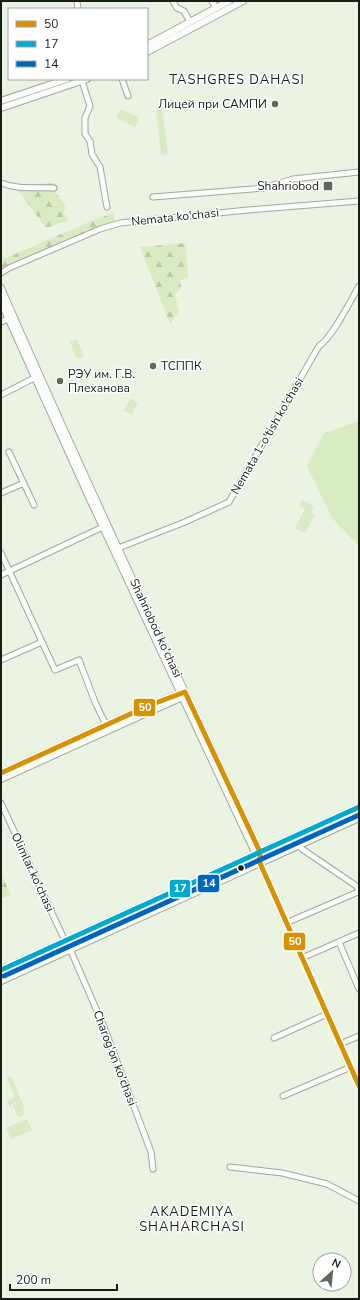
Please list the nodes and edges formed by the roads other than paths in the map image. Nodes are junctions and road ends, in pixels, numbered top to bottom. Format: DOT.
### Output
graph roads {
  1 [pos="173,1"];
  2 [pos="212,1"];
  3 [pos="229,1"];
  4 [pos="242,1"];
  5 [pos="219,9"];
  6 [pos="190,22"];
  7 [pos="148,44"];
  8 [pos="148,51"];
  9 [pos="65,80"];
  10 [pos="84,80"];
  11 [pos="122,80"];
  12 [pos="128,96"];
  13 [pos="18,99"];
  14 [pos="1,102"];
  15 [pos="1,108"];
  16 [pos="359,172"];
  17 [pos="1,183"];
  18 [pos="54,188"];
  19 [pos="153,197"];
  20 [pos="359,201"];
  21 [pos="107,207"];
  22 [pos="1,273"];
  23 [pos="359,286"];
  24 [pos="1,288"];
  25 [pos="1,302"];
  26 [pos="11,318"];
  27 [pos="1,322"];
  28 [pos="37,377"];
  29 [pos="1,395"];
  30 [pos="9,452"];
  31 [pos="24,483"];
  32 [pos="1,493"];
  33 [pos="34,505"];
  34 [pos="106,526"];
  35 [pos="116,549"];
  36 [pos="1,553"];
  37 [pos="9,571"];
  38 [pos="1,575"];
  39 [pos="42,642"];
  40 [pos="1,660"];
  41 [pos="182,694"];
  42 [pos="106,725"];
  43 [pos="1,773"];
  44 [pos="1,779"];
  45 [pos="1,803"];
  46 [pos="359,807"];
  47 [pos="359,818"];
  48 [pos="299,845"];
  49 [pos="258,853"];
  50 [pos="260,863"];
  51 [pos="114,918"];
  52 [pos="286,923"];
  53 [pos="118,927"];
  54 [pos="359,933"];
  55 [pos="65,941"];
  56 [pos="339,942"];
  57 [pos="70,949"];
  58 [pos="302,958"];
  59 [pos="16,963"];
  60 [pos="1,970"];
  61 [pos="20,972"];
  62 [pos="1,981"];
  63 [pos="359,989"];
  64 [pos="327,1014"];
  65 [pos="359,1036"];
  66 [pos="274,1038"];
  67 [pos="340,1044"];
  68 [pos="351,1067"];
  69 [pos="359,1086"];
  70 [pos="283,1096"];
  71 [pos="230,1167"];
  72 [pos="153,1169"];
  73 [pos="359,1201"];
  1 -- 6 [label="street"];
  2 -- 5 [label="street"];
  3 -- 5 [label="main road"];
  4 -- 5 [label="main road"];
  5 -- 6 [label="main road"];
  5 -- 8 [label="main road"];
  6 -- 7 [label="main road"];
  9 -- 13 [label="main road"];
  10 -- 13 [label="main road"];
  10 -- 21 [label="street"];
  11 -- 12 [label="street"];
  13 -- 14 [label="main road"];
  13 -- 15 [label="main road"];
  16 -- 19 [label="street"];
  17 -- 18 [label="street"];
  20 -- 22 [label="street, Nemata ko'chasi"];
  23 -- 35 [label="street, Nemata 1-o'tish ko'chasi"];
  24 -- 26 [label="main road, Shahriobod ko'chasi"];
  25 -- 26 [label="main road, Shahriobod ko'chasi"];
  26 -- 27 [label="street"];
  26 -- 28 [label="main road, Shahriobod ko'chasi"];
  28 -- 29 [label="street"];
  28 -- 34 [label="main road, Shahriobod ko'chasi"];
  30 -- 31 [label="street"];
  31 -- 32 [label="street"];
  31 -- 33 [label="street"];
  34 -- 35 [label="main road, Shahriobod ko'chasi"];
  34 -- 37 [label="street"];
  35 -- 41 [label="main road, Shahriobod ko'chasi"];
  36 -- 37 [label="street"];
  37 -- 38 [label="street"];
  37 -- 39 [label="street"];
  39 -- 40 [label="street"];
  39 -- 42 [label="street"];
  41 -- 42 [label="main road"];
  41 -- 44 [label="main road"];
  41 -- 49 [label="main road, Shahriobod ko'chasi"];
  42 -- 43 [label="main road"];
  45 -- 55 [label="street, Olimlar ko'chasi"];
  46 -- 49 [label="main road"];
  47 -- 48 [label="main road"];
  48 -- 50 [label="main road"];
  48 -- 52 [label="street"];
  49 -- 50 [label="main road, Shahriobod ko'chasi"];
  49 -- 51 [label="main road"];
  50 -- 52 [label="street"];
  50 -- 53 [label="main road"];
  51 -- 53 [label="main road"];
  51 -- 55 [label="main road"];
  52 -- 58 [label="street"];
  53 -- 57 [label="main road"];
  54 -- 56 [label="street"];
  55 -- 59 [label="main road"];
  56 -- 58 [label="street"];
  56 -- 63 [label="street"];
  57 -- 61 [label="main road"];
  57 -- 72 [label="street, Charog'on ko'chasi"];
  58 -- 64 [label="street"];
  59 -- 60 [label="main road"];
  59 -- 61 [label="main road"];
  61 -- 62 [label="main road"];
  64 -- 66 [label="street"];
  64 -- 67 [label="street"];
  65 -- 67 [label="street"];
  67 -- 68 [label="street"];
  68 -- 69 [label="street"];
  68 -- 70 [label="street"];
  71 -- 73 [label="street"];
}
